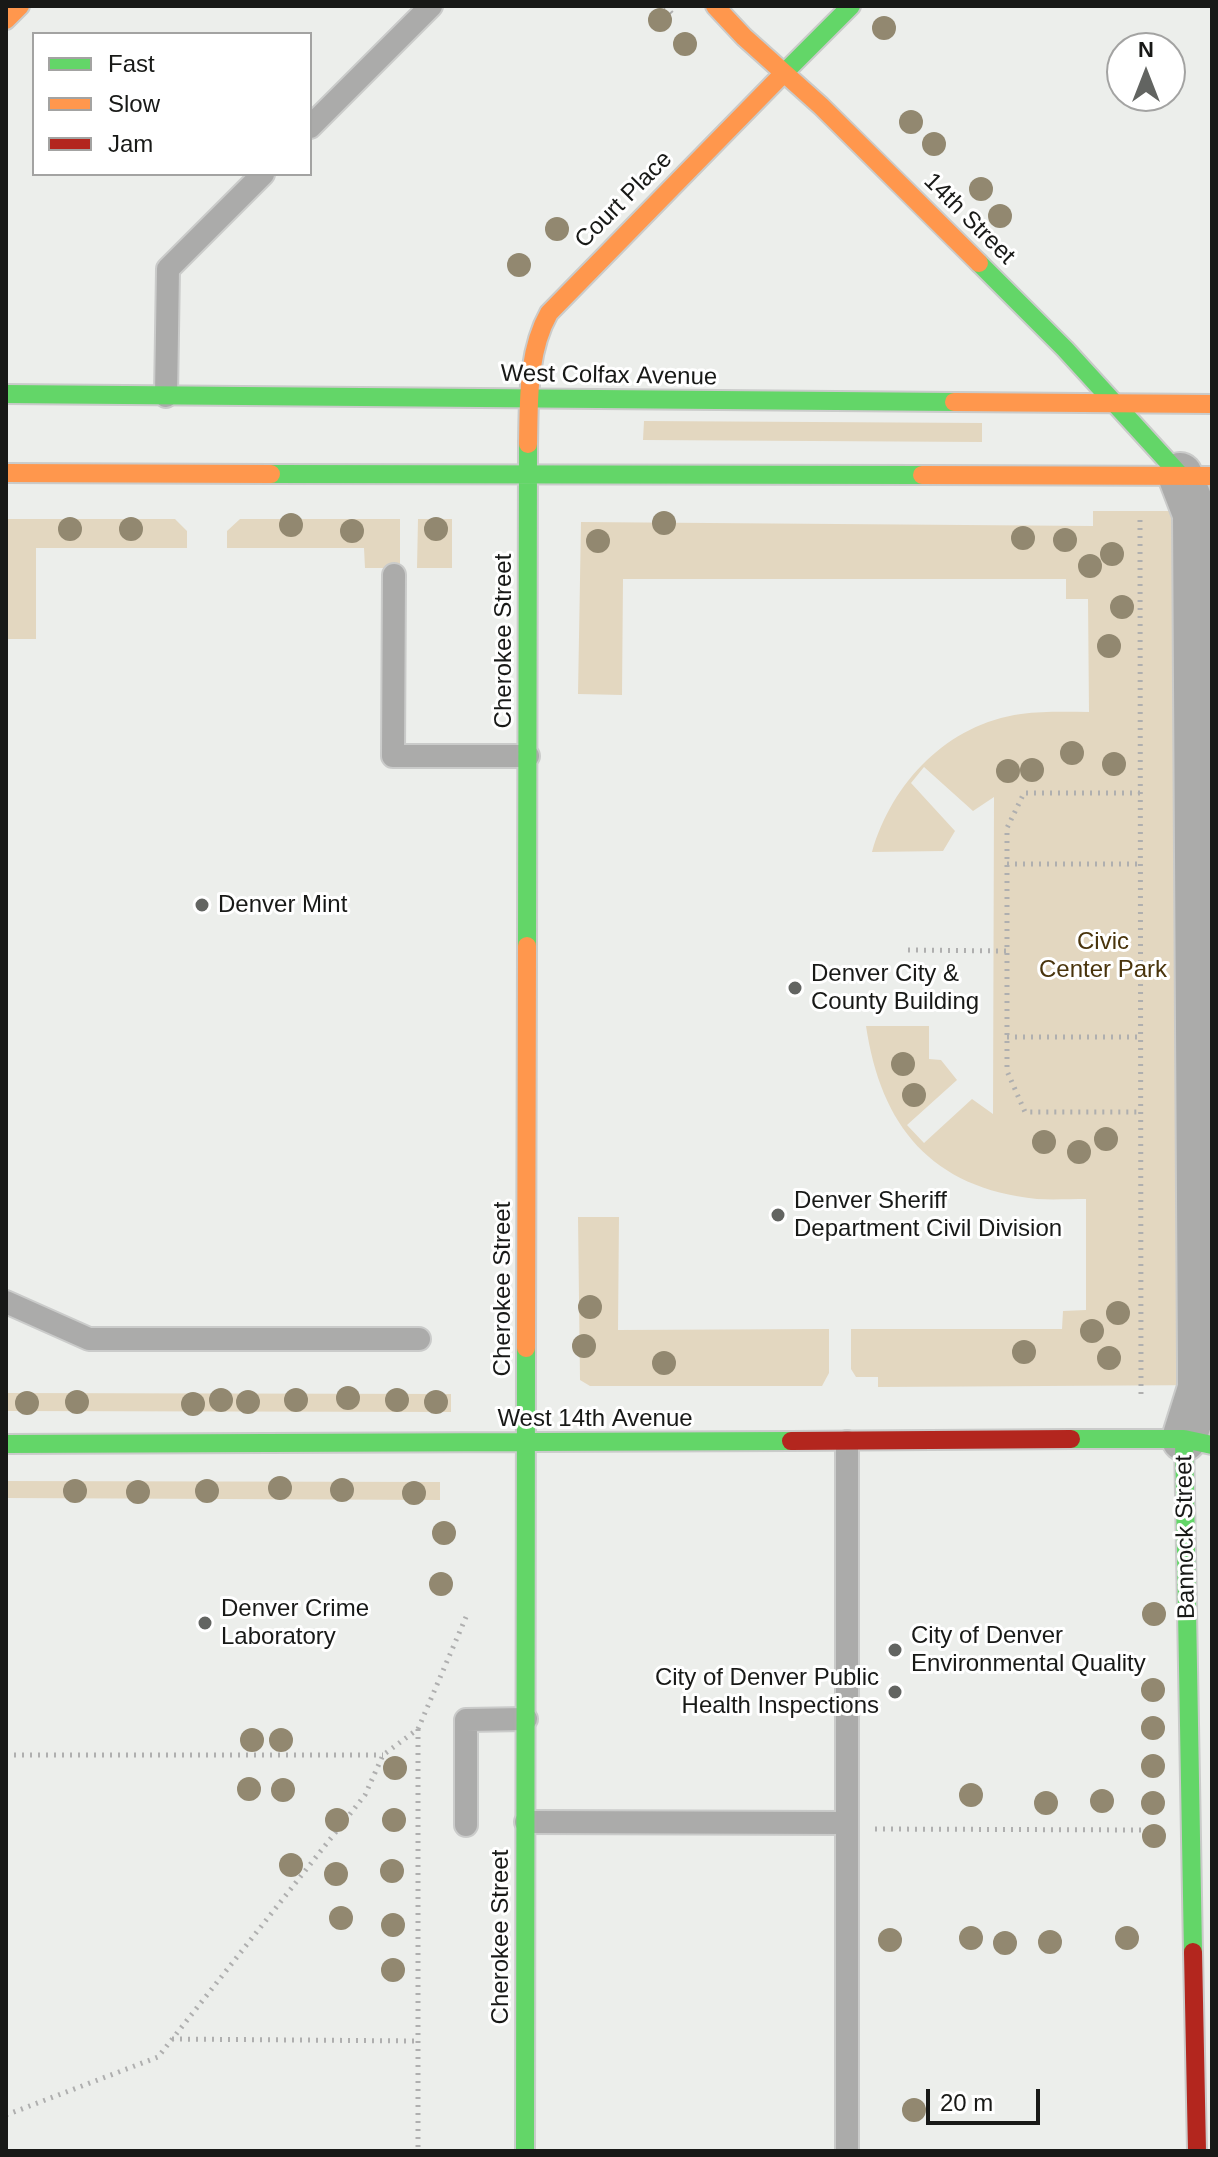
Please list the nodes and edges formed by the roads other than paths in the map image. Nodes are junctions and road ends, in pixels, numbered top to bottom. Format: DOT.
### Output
graph roads {
  1 [pos="20,6"];
  2 [pos="431,6"];
  3 [pos="715,6"];
  4 [pos="851,6"];
  5 [pos="6,20"];
  6 [pos="784,72"];
  7 [pos="312,125"];
  8 [pos="261,176"];
  9 [pos="6,394"];
  10 [pos="166,396"];
  11 [pos="529,399"];
  12 [pos="1114,403"];
  13 [pos="1212,404"];
  14 [pos="6,473"];
  15 [pos="528,475"];
  16 [pos="1196,475"];
  17 [pos="394,575"];
  18 [pos="528,756"];
  19 [pos="6,1302"];
  20 [pos="419,1339"];
  21 [pos="847,1442"];
  22 [pos="1198,1442"];
  23 [pos="6,1444"];
  24 [pos="527,1444"];
  25 [pos="1206,1612"];
  26 [pos="1188,1645"];
  27 [pos="526,1719"];
  28 [pos="526,1822"];
  29 [pos="466,1825"];
  30 [pos="847,1826"];
  31 [pos="525,2151"];
  32 [pos="847,2151"];
  33 [pos="1197,2151"];
  1 -- 5 [label="main road"];
  2 -- 7 [label="lane"];
  3 -- 6 [label="main road, 14th Street"];
  4 -- 6 [label="main road, Court Place"];
  6 -- 11 [label="main road, Court Place"];
  6 -- 12 [label="main road, 14th Street"];
  8 -- 10 [label="lane"];
  9 -- 10 [label="main road, West Colfax Avenue"];
  10 -- 11 [label="main road, West Colfax Avenue"];
  11 -- 12 [label="main road, West Colfax Avenue"];
  11 -- 15 [label="main road, Court Place"];
  12 -- 13 [label="main road, West Colfax Avenue"];
  12 -- 16 [label="main road, 14th Street"];
  14 -- 15 [label="main road"];
  15 -- 16 [label="main road"];
  15 -- 18 [label="main road, Cherokee Street"];
  16 -- 22 [label="street, Bannock Street"];
  17 -- 18 [label="lane"];
  18 -- 24 [label="main road, Cherokee Street"];
  19 -- 20 [label="lane"];
  21 -- 22 [label="main road, West 14th Avenue"];
  21 -- 24 [label="main road, West 14th Avenue"];
  21 -- 30 [label="lane"];
  22 -- 26 [label="main road, Bannock Street"];
  23 -- 24 [label="main road, West 14th Avenue"];
  24 -- 27 [label="main road, Cherokee Street"];
  25 -- 26 [label="main road, Bannock Street"];
  26 -- 33 [label="main road, Bannock Street"];
  27 -- 28 [label="main road, Cherokee Street"];
  27 -- 29 [label="lane"];
  28 -- 30 [label="lane"];
  28 -- 31 [label="main road, Cherokee Street"];
  30 -- 32 [label="lane"];
}
